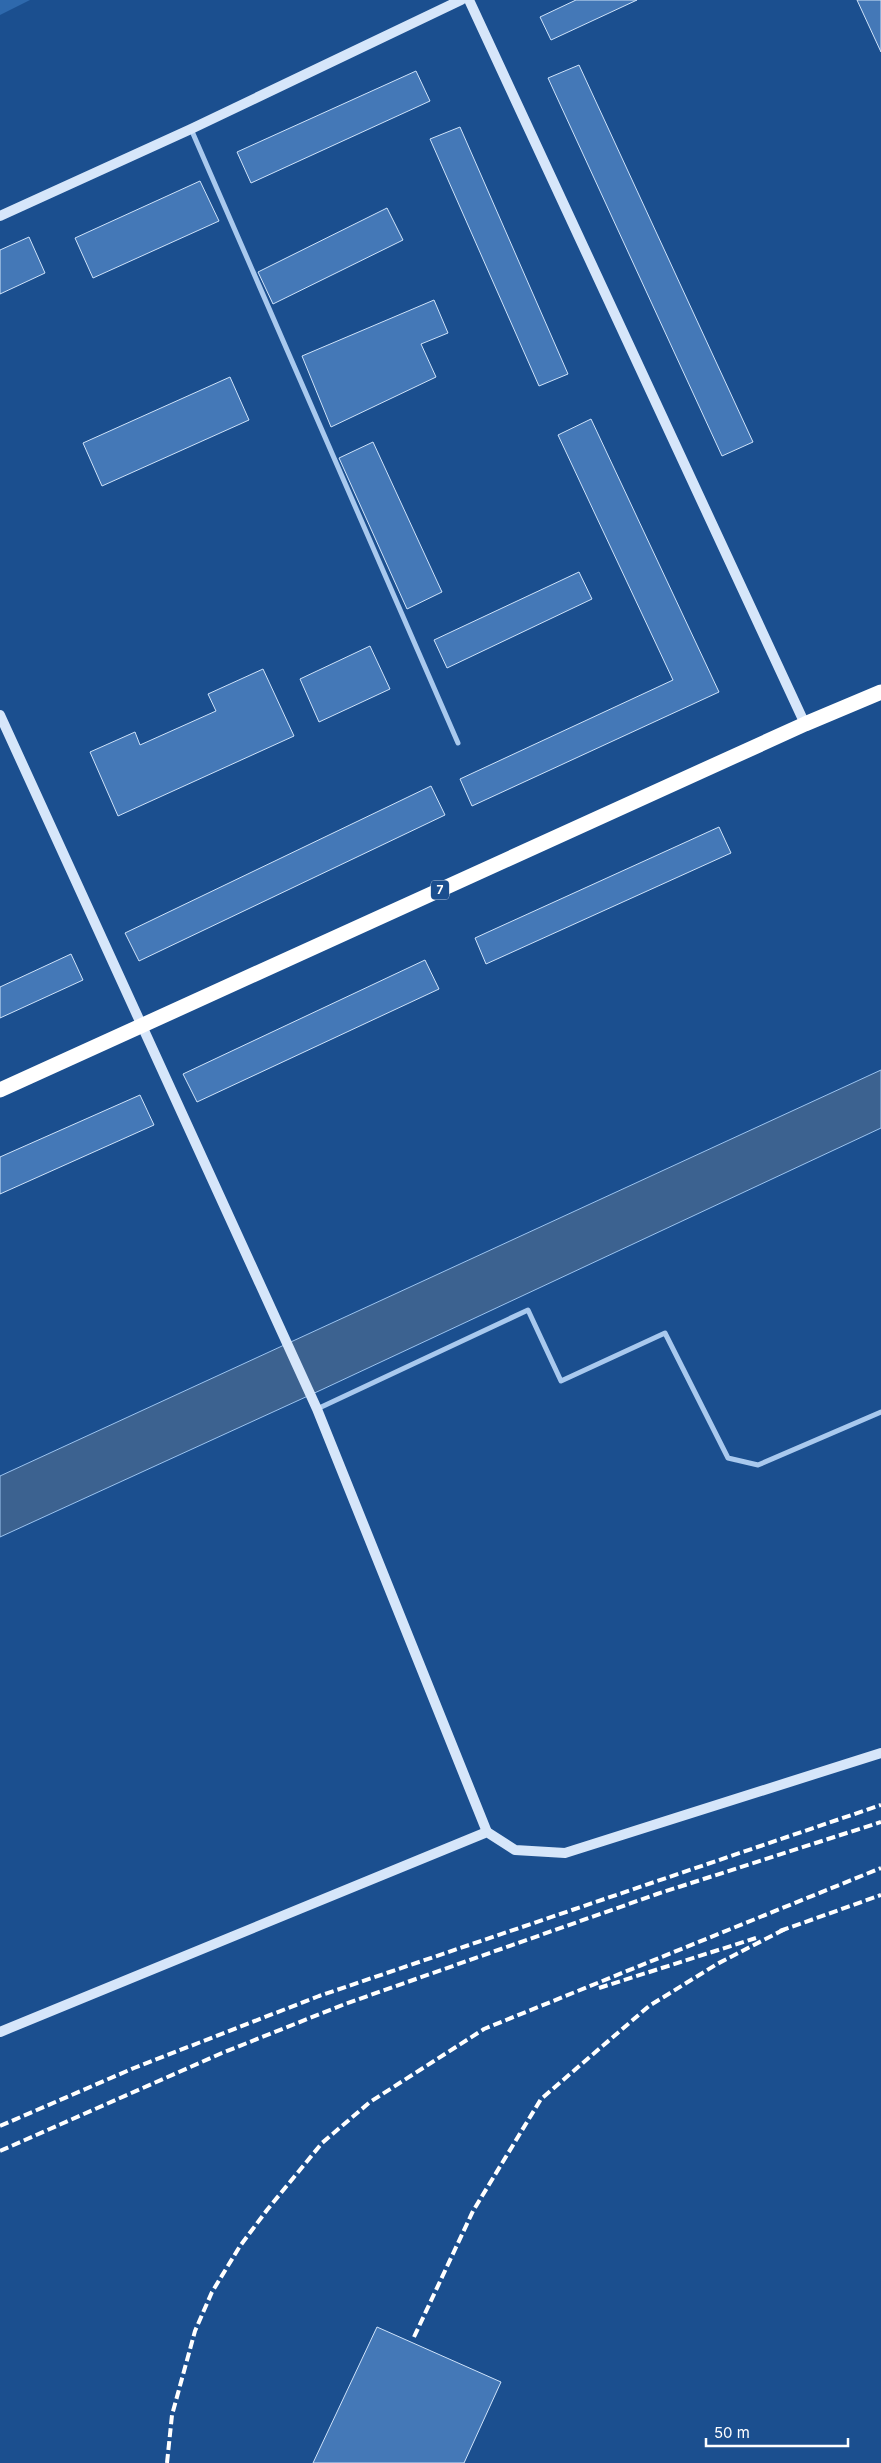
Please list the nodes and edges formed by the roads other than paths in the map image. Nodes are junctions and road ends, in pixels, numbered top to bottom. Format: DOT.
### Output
graph roads {
  1 [pos="462,0"];
  2 [pos="469,0"];
  3 [pos="191,129"];
  4 [pos="0,216"];
  5 [pos="881,692"];
  6 [pos="0,715"];
  7 [pos="805,724"];
  8 [pos="458,743"];
  9 [pos="142,1024"];
  10 [pos="0,1090"];
  11 [pos="317,1409"];
  12 [pos="881,1412"];
  13 [pos="881,1753"];
  14 [pos="487,1832"];
  15 [pos="0,2032"];
  1 -- 3 [label="street"];
  2 -- 7 [label="street"];
  3 -- 4 [label="street"];
  3 -- 8 [label="street"];
  5 -- 7 [label="highway, 7"];
  6 -- 9 [label="street"];
  7 -- 9 [label="highway, 7"];
  9 -- 10 [label="highway, 7"];
  9 -- 11 [label="street"];
  11 -- 12 [label="street"];
  11 -- 14 [label="street"];
  13 -- 14 [label="street"];
  14 -- 15 [label="street"];
}
